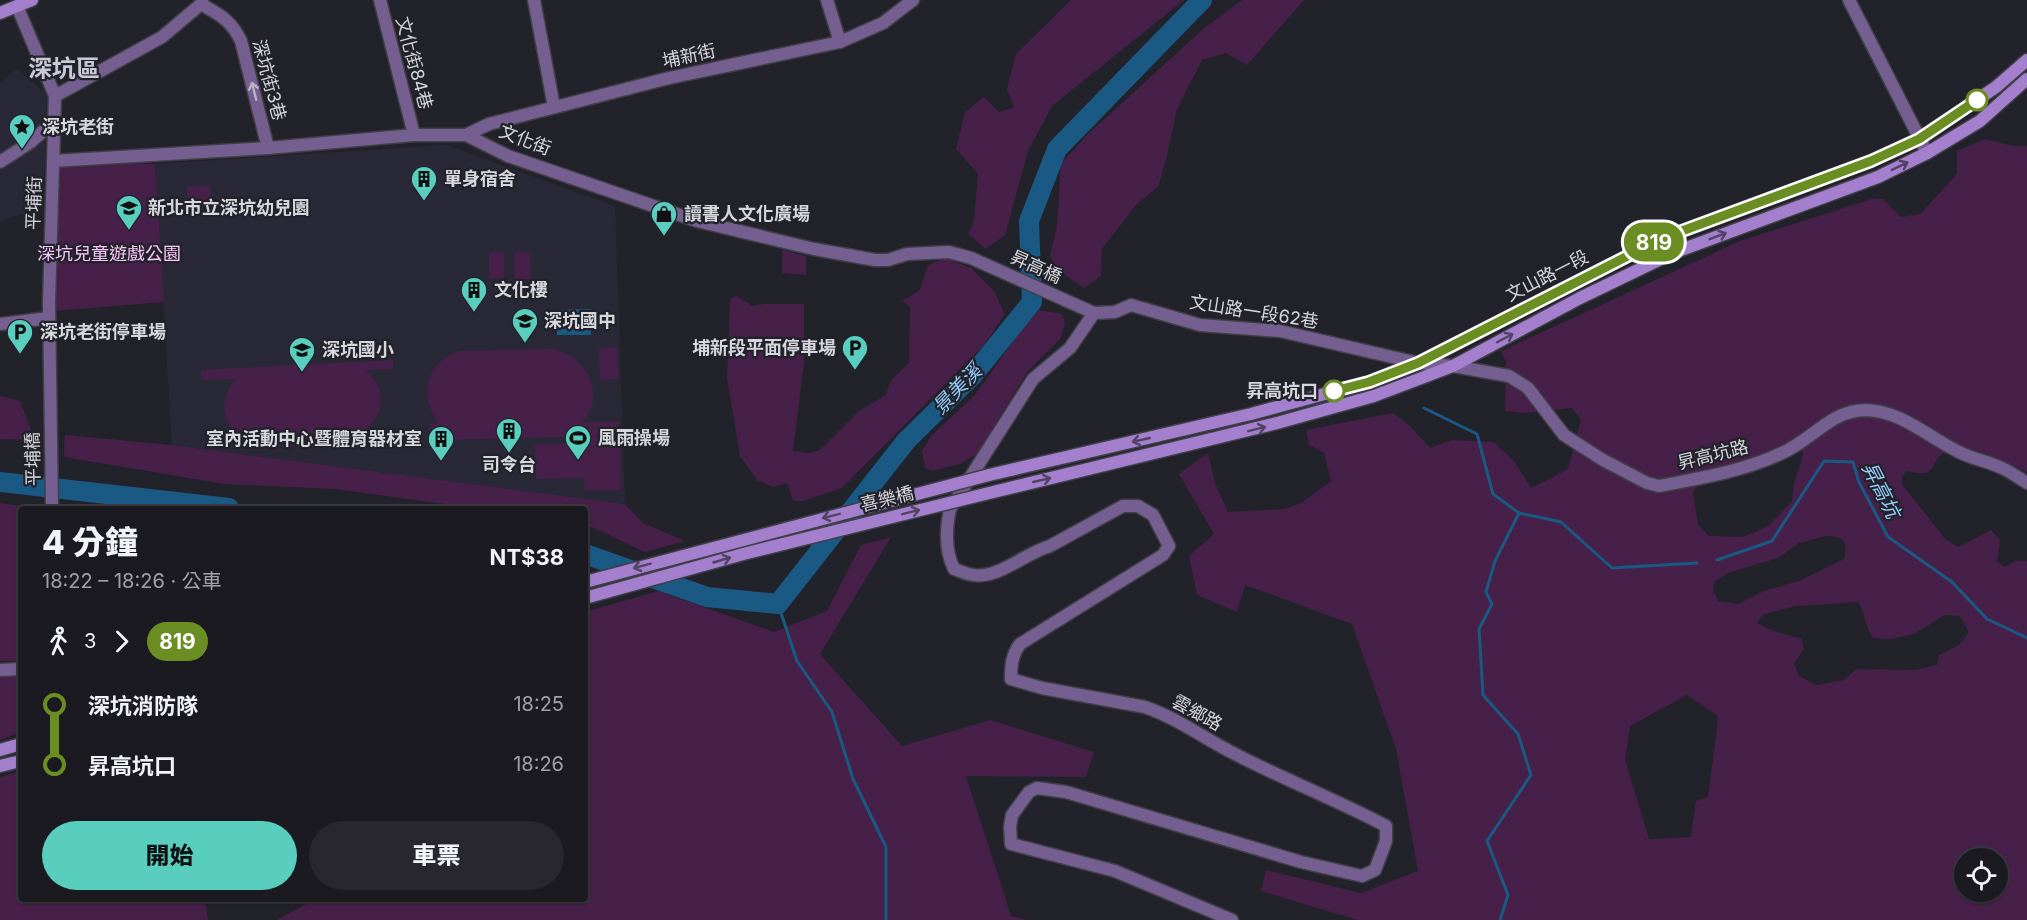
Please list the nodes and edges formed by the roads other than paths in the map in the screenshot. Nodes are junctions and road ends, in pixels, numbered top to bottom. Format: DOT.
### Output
graph roads {
  1 [pos="32,0"];
  2 [pos="380,0"];
  3 [pos="534,0"];
  4 [pos="827,0"];
  5 [pos="913,0"];
  6 [pos="1849,0"];
  7 [pos="202,2"];
  8 [pos="17,6"];
  9 [pos="0,13"];
  10 [pos="840,42"];
  11 [pos="2027,60"];
  12 [pos="2027,79"];
  13 [pos="55,96"];
  14 [pos="554,107"];
  15 [pos="54,121"];
  16 [pos="414,135"];
  17 [pos="466,135"];
  18 [pos="1919,139"];
  19 [pos="268,148"];
  20 [pos="1927,153"];
  21 [pos="53,161"];
  22 [pos="0,162"];
  23 [pos="971,258"];
  24 [pos="1090,311"];
  25 [pos="49,318"];
  26 [pos="0,324"];
  27 [pos="1418,363"];
  28 [pos="1453,366"];
  29 [pos="51,408"];
  30 [pos="1198,427"];
  31 [pos="1200,442"];
  32 [pos="2027,483"];
  33 [pos="52,506"];
  34 [pos="588,581"];
  35 [pos="588,597"];
  36 [pos="18,669"];
  37 [pos="0,670"];
  38 [pos="18,745"];
  39 [pos="0,750"];
  40 [pos="18,762"];
  41 [pos="0,766"];
  42 [pos="1232,920"];
  1 -- 8 [label="main road"];
  2 -- 16 [label="street, 文化街84巷"];
  3 -- 14 [label="street"];
  4 -- 10 [label="street"];
  5 -- 10 [label="street, 埔新街"];
  6 -- 18 [label="street"];
  7 -- 13 [label="street"];
  19 -- 7 [label="street, 深坑街3巷, one-way"];
  8 -- 9 [label="main road"];
  8 -- 13 [label="street, 平埔街"];
  10 -- 14 [label="street, 埔新街"];
  11 -- 18 [label="main road, 文山路一段"];
  12 -- 20 [label="main road, 文山路一段"];
  13 -- 15 [label="street, 平埔街"];
  14 -- 17 [label="street, 埔新街"];
  15 -- 21 [label="street, 平埔街"];
  15 -- 22 [label="street"];
  16 -- 17 [label="street, 文化街"];
  16 -- 19 [label="street, 文化街"];
  17 -- 23 [label="street, 文化街"];
  18 -- 20 [label="street"];
  18 -- 27 [label="main road, 文山路一段"];
  19 -- 21 [label="street, 文化街"];
  28 -- 20 [label="main road, 文山路一段, one-way"];
  21 -- 25 [label="street, 平埔街"];
  23 -- 24 [label="street, 昇高橋"];
  24 -- 27 [label="street, 文山路一段62巷"];
  24 -- 42 [label="street, 雲鄉路"];
  25 -- 26 [label="street"];
  25 -- 29 [label="street, 平埔街"];
  27 -- 28 [label="street, 昇高坑路"];
  27 -- 30 [label="main road, 文山路一段"];
  31 -- 28 [label="main road, 文山路一段, one-way"];
  28 -- 32 [label="street, 昇高坑路"];
  29 -- 33 [label="street, 平埔橋"];
  30 -- 34 [label="main road, 喜樂橋, one-way, bridge"];
  35 -- 31 [label="main road, 喜樂橋, one-way, bridge"];
  36 -- 37 [label="street"];
  38 -- 39 [label="main road"];
  40 -- 41 [label="main road"];
}
